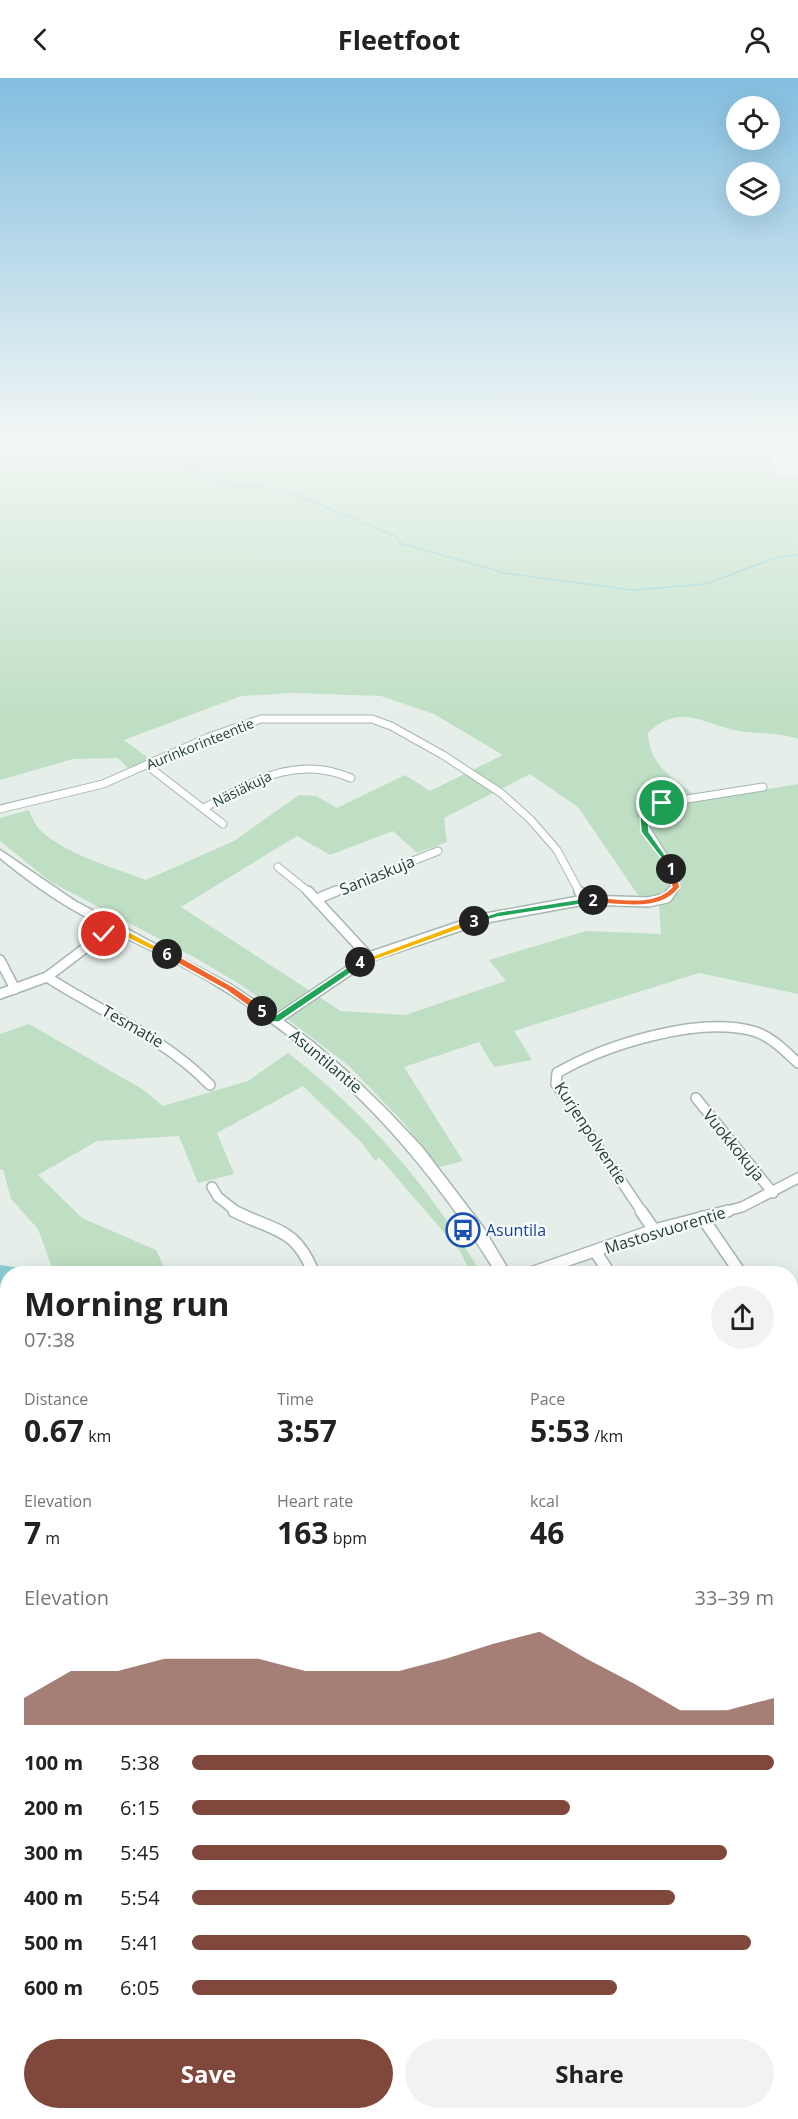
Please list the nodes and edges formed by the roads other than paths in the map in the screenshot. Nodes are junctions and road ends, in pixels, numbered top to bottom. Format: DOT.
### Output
graph roads {
  1 [pos="148,766"];
  2 [pos="351,778"];
  3 [pos="763,788"];
  4 [pos="204,808"];
  5 [pos="0,809"];
  6 [pos="223,824"];
  7 [pos="438,851"];
  8 [pos="0,853"];
  9 [pos="278,867"];
  10 [pos="317,899"];
  11 [pos="584,900"];
  12 [pos="113,927"];
  13 [pos="369,957"];
  14 [pos="0,960"];
  15 [pos="47,977"];
  16 [pos="15,989"];
  17 [pos="0,994"];
  18 [pos="276,1020"];
  19 [pos="798,1063"];
  20 [pos="210,1085"];
  21 [pos="696,1098"];
  22 [pos="798,1178"];
  23 [pos="212,1187"];
  24 [pos="773,1193"];
  25 [pos="702,1217"];
  26 [pos="654,1230"];
  27 [pos="595,1251"];
  28 [pos="311,1266"];
  29 [pos="500,1266"];
  30 [pos="551,1266"];
  31 [pos="605,1266"];
  32 [pos="736,1266"];
  1 -- 4 [label="street"];
  1 -- 5 [label="street, Aurinkorinteentie"];
  1 -- 11 [label="street, Aurinkorinteentie"];
  2 -- 4 [label="street, Näsiäkuja"];
  3 -- 11 [label="street"];
  4 -- 6 [label="street"];
  7 -- 10 [label="street, Saniaskuja"];
  8 -- 12 [label="street, Asuntilantie"];
  9 -- 10 [label="street"];
  10 -- 13 [label="street"];
  11 -- 13 [label="street"];
  12 -- 15 [label="street"];
  12 -- 18 [label="street, Asuntilantie"];
  13 -- 18 [label="street"];
  14 -- 16 [label="street"];
  15 -- 16 [label="street"];
  15 -- 20 [label="street, Tesmatie"];
  16 -- 17 [label="street"];
  18 -- 29 [label="street, Asuntilantie"];
  19 -- 26 [label="street, Kurjenpolventie"];
  21 -- 24 [label="street, Vuokkokuja"];
  22 -- 24 [label="street, Mastosvuorentie"];
  23 -- 28 [label="street"];
  24 -- 25 [label="street, Mastosvuorentie"];
  25 -- 26 [label="street, Mastosvuorentie"];
  25 -- 32 [label="street"];
  26 -- 27 [label="street, Mastosvuorentie"];
  27 -- 30 [label="street, Mastosvuorentie"];
  27 -- 31 [label="street"];
}
